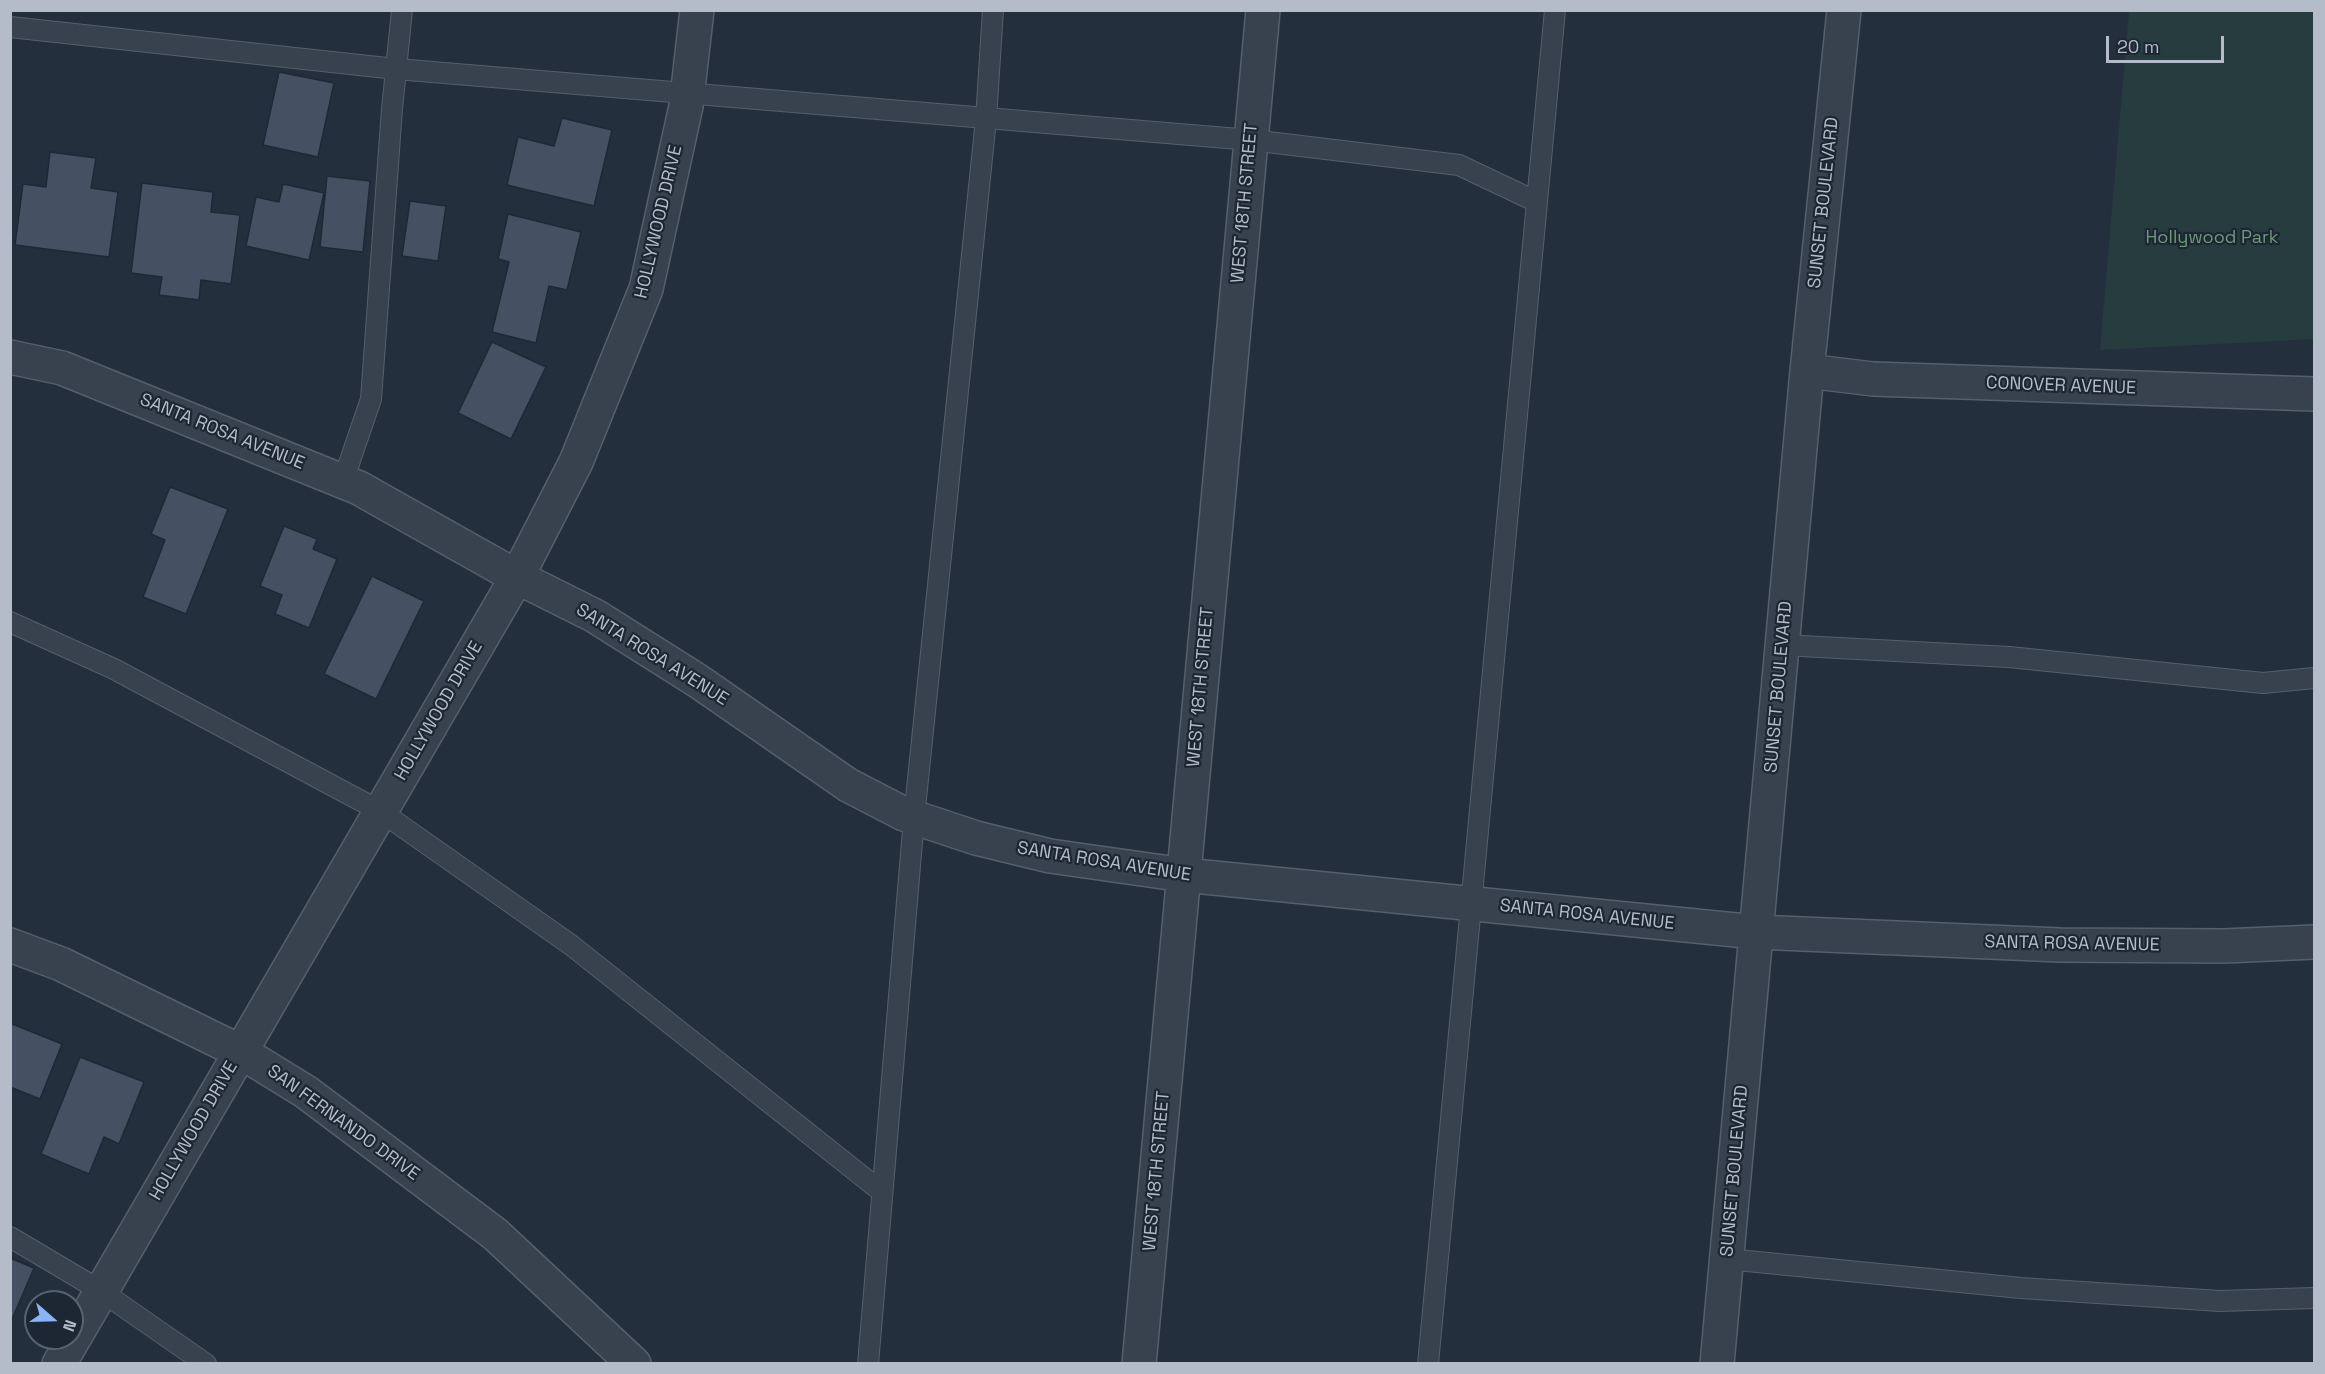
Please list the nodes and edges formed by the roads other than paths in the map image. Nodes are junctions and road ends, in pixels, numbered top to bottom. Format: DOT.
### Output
graph roads {
  1 [pos="402,10"];
  2 [pos="697,10"];
  3 [pos="993,10"];
  4 [pos="1263,10"];
  5 [pos="1555,10"];
  6 [pos="1844,10"];
  7 [pos="10,27"];
  8 [pos="396,69"];
  9 [pos="687,94"];
  10 [pos="986,119"];
  11 [pos="1251,140"];
  12 [pos="1537,201"];
  13 [pos="10,357"];
  14 [pos="1807,371"];
  15 [pos="2314,394"];
  16 [pos="343,481"];
  17 [pos="517,577"];
  18 [pos="10,622"];
  19 [pos="1782,645"];
  20 [pos="2314,678"];
  21 [pos="380,812"];
  22 [pos="914,818"];
  23 [pos="1184,875"];
  24 [pos="1470,904"];
  25 [pos="1756,932"];
  26 [pos="2314,942"];
  27 [pos="10,945"];
  28 [pos="241,1052"];
  29 [pos="882,1192"];
  30 [pos="10,1237"];
  31 [pos="1727,1258"];
  32 [pos="101,1291"];
  33 [pos="2314,1298"];
  34 [pos="59,1364"];
  35 [pos="206,1364"];
  36 [pos="634,1364"];
  37 [pos="868,1364"];
  38 [pos="1139,1364"];
  39 [pos="1428,1364"];
  40 [pos="1717,1364"];
  1 -- 8 [label="lane"];
  2 -- 9 [label="street, HOLLYWOOD DRIVE"];
  3 -- 10 [label="lane"];
  4 -- 11 [label="street, WEST 18TH STREET"];
  5 -- 12 [label="lane"];
  6 -- 14 [label="street, SUNSET BOULEVARD"];
  7 -- 8 [label="lane"];
  8 -- 9 [label="lane"];
  8 -- 16 [label="lane"];
  9 -- 10 [label="lane"];
  9 -- 17 [label="street, HOLLYWOOD DRIVE"];
  10 -- 11 [label="lane"];
  10 -- 22 [label="lane"];
  11 -- 12 [label="lane"];
  11 -- 23 [label="street, WEST 18TH STREET"];
  12 -- 24 [label="lane"];
  13 -- 16 [label="street, SANTA ROSA AVENUE"];
  14 -- 15 [label="street, CONOVER AVENUE"];
  14 -- 19 [label="street, SUNSET BOULEVARD"];
  16 -- 17 [label="street, SANTA ROSA AVENUE"];
  17 -- 21 [label="street, HOLLYWOOD DRIVE"];
  17 -- 22 [label="street, SANTA ROSA AVENUE"];
  18 -- 21 [label="lane"];
  19 -- 20 [label="lane"];
  19 -- 25 [label="street, SUNSET BOULEVARD"];
  21 -- 28 [label="street, HOLLYWOOD DRIVE"];
  21 -- 29 [label="lane"];
  22 -- 23 [label="street, SANTA ROSA AVENUE"];
  22 -- 29 [label="lane"];
  23 -- 24 [label="street, SANTA ROSA AVENUE"];
  23 -- 38 [label="street, WEST 18TH STREET"];
  24 -- 25 [label="street, SANTA ROSA AVENUE"];
  24 -- 39 [label="lane"];
  25 -- 26 [label="street, SANTA ROSA AVENUE"];
  25 -- 31 [label="street, SUNSET BOULEVARD"];
  27 -- 28 [label="street, SAN FERNANDO DRIVE"];
  28 -- 32 [label="street, HOLLYWOOD DRIVE"];
  28 -- 36 [label="street, SAN FERNANDO DRIVE"];
  29 -- 37 [label="lane"];
  30 -- 32 [label="lane"];
  31 -- 33 [label="lane"];
  31 -- 40 [label="street, SUNSET BOULEVARD"];
  32 -- 34 [label="street, HOLLYWOOD DRIVE"];
  32 -- 35 [label="lane"];
}
